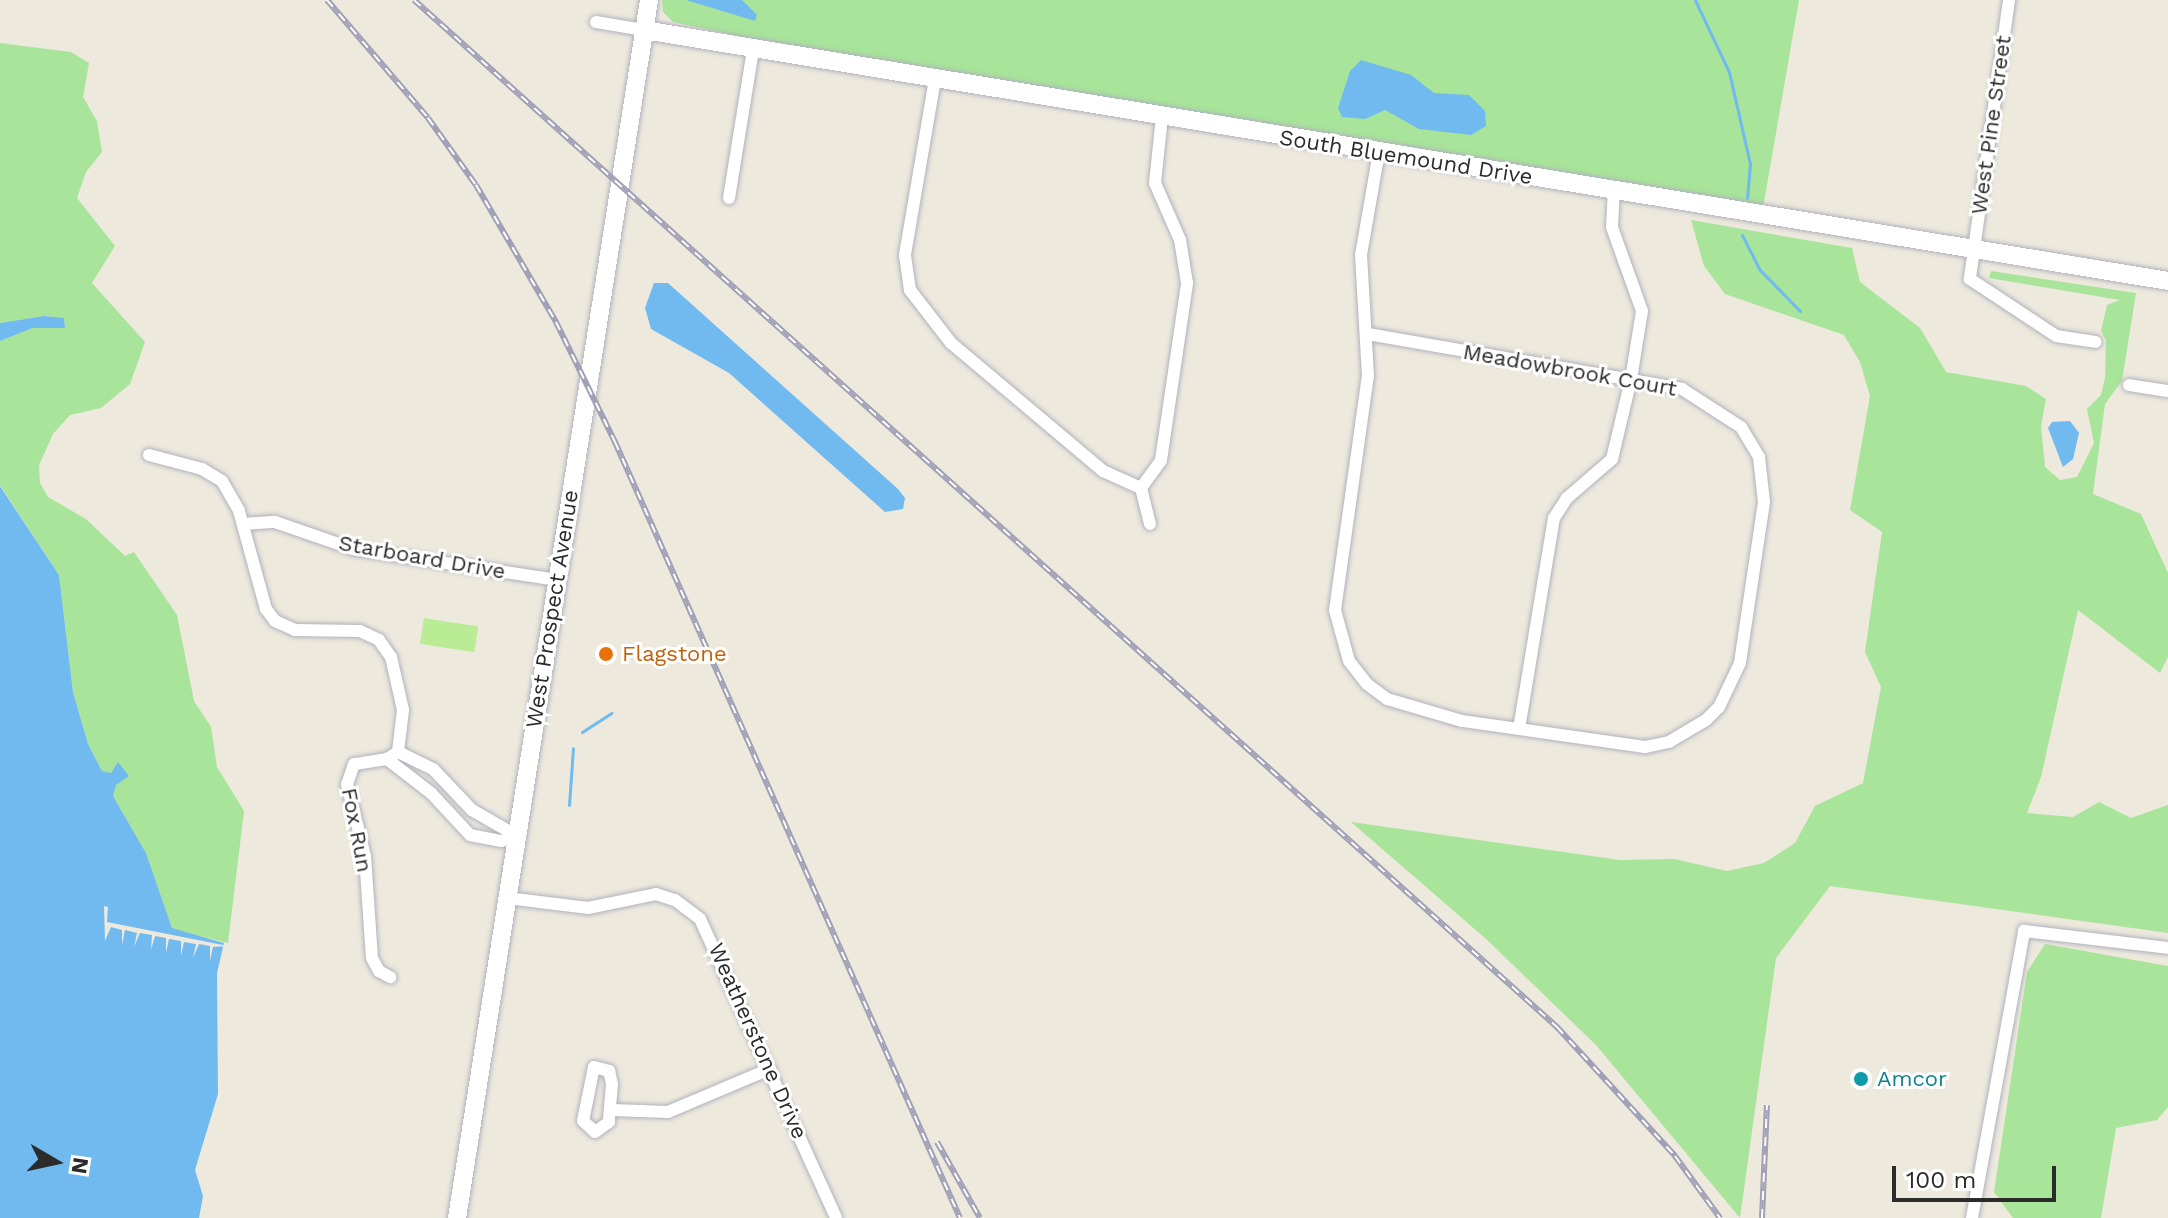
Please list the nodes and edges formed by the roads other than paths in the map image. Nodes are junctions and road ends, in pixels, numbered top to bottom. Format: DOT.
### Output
graph roads {
  1 [pos="649,0"];
  2 [pos="2009,0"];
  3 [pos="596,22"];
  4 [pos="644,30"];
  5 [pos="753,49"];
  6 [pos="935,79"];
  7 [pos="1162,116"];
  8 [pos="1379,152"];
  9 [pos="1614,191"];
  10 [pos="729,198"];
  11 [pos="1973,250"];
  12 [pos="2168,281"];
  13 [pos="1368,334"];
  14 [pos="2096,342"];
  15 [pos="1631,379"];
  16 [pos="2129,385"];
  17 [pos="2168,391"];
  18 [pos="149,455"];
  19 [pos="1141,488"];
  20 [pos="243,524"];
  21 [pos="1150,524"];
  22 [pos="557,580"];
  23 [pos="1519,729"];
  24 [pos="393,755"];
  25 [pos="517,836"];
  26 [pos="507,898"];
  27 [pos="2168,948"];
  28 [pos="390,977"];
  29 [pos="770,1069"];
  30 [pos="612,1110"];
  31 [pos="457,1218"];
  32 [pos="836,1218"];
  33 [pos="1972,1218"];
  1 -- 4 [label="main road, West Prospect Avenue"];
  2 -- 11 [label="street, West Pine Street"];
  3 -- 4 [label="street"];
  4 -- 5 [label="main road, South Bluemound Drive"];
  4 -- 22 [label="main road, West Prospect Avenue"];
  5 -- 6 [label="main road, South Bluemound Drive"];
  5 -- 10 [label="street"];
  6 -- 7 [label="main road, South Bluemound Drive"];
  6 -- 19 [label="street"];
  7 -- 8 [label="main road, South Bluemound Drive"];
  7 -- 19 [label="street"];
  8 -- 9 [label="main road, South Bluemound Drive"];
  8 -- 13 [label="street, Meadowbrook Court"];
  9 -- 11 [label="main road, South Bluemound Drive"];
  9 -- 15 [label="street"];
  11 -- 12 [label="main road, South Bluemound Drive"];
  11 -- 14 [label="street, West Pine Street"];
  13 -- 15 [label="street, Meadowbrook Court"];
  13 -- 23 [label="street, Meadowbrook Court"];
  15 -- 23 [label="street"];
  15 -- 23 [label="street, Meadowbrook Court"];
  16 -- 17 [label="street"];
  18 -- 20 [label="street"];
  19 -- 21 [label="street"];
  20 -- 22 [label="street, Starboard Drive"];
  20 -- 24 [label="street"];
  22 -- 25 [label="main road, West Prospect Avenue"];
  24 -- 25 [label="street"];
  24 -- 25 [label="street"];
  24 -- 28 [label="street, Fox Run"];
  25 -- 26 [label="main road, West Prospect Avenue"];
  26 -- 29 [label="street, Weatherstone Drive"];
  26 -- 31 [label="main road, West Prospect Avenue"];
  27 -- 33 [label="street"];
  29 -- 30 [label="street"];
  29 -- 32 [label="street, Weatherstone Drive"];
  30 -- 30 [label="street"];
}
